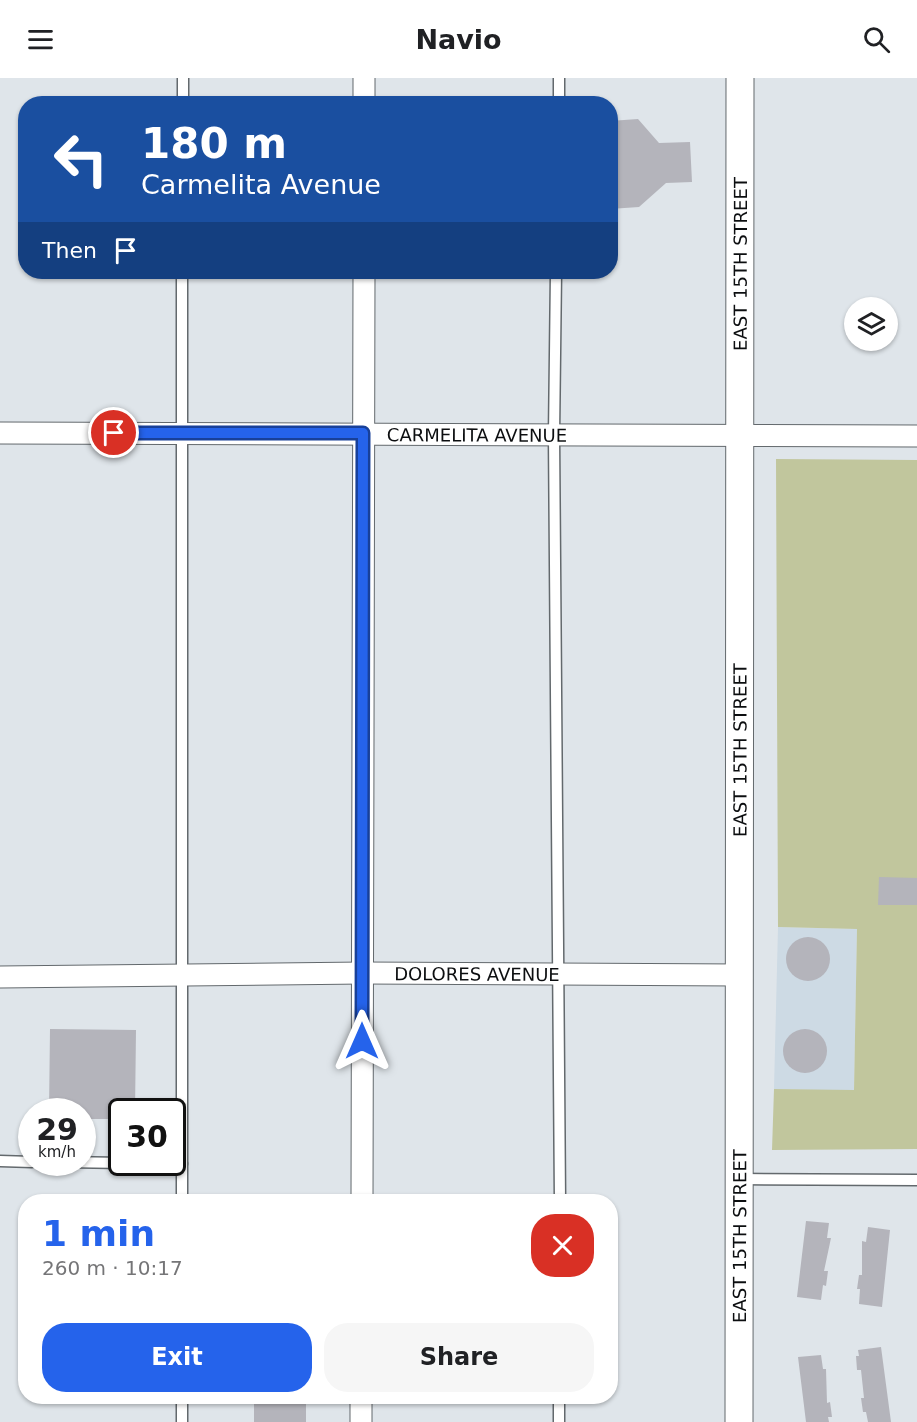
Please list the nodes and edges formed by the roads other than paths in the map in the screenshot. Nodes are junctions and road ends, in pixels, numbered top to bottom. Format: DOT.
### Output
graph roads {
  1 [pos="183,78"];
  2 [pos="364,78"];
  3 [pos="559,78"];
  4 [pos="740,78"];
  5 [pos="183,96"];
  6 [pos="364,96"];
  7 [pos="559,96"];
  8 [pos="182,279"];
  9 [pos="364,279"];
  10 [pos="556,279"];
  11 [pos="0,433"];
  12 [pos="182,433"];
  13 [pos="363,433"];
  14 [pos="554,435"];
  15 [pos="917,436"];
  16 [pos="740,438"];
  17 [pos="363,973"];
  18 [pos="560,974"];
  19 [pos="182,975"];
  20 [pos="739,975"];
  21 [pos="0,977"];
  22 [pos="182,1098"];
  23 [pos="0,1161"];
  24 [pos="18,1162"];
  25 [pos="182,1176"];
  26 [pos="739,1179"];
  27 [pos="917,1180"];
  28 [pos="182,1194"];
  29 [pos="362,1194"];
  30 [pos="560,1194"];
  31 [pos="182,1404"];
  32 [pos="361,1404"];
  33 [pos="559,1404"];
  34 [pos="182,1422"];
  35 [pos="361,1422"];
  36 [pos="559,1422"];
  37 [pos="739,1422"];
  1 -- 5 [label="lane"];
  2 -- 6 [label="street"];
  3 -- 7 [label="lane"];
  4 -- 16 [label="street, EAST 15TH STREET"];
  8 -- 12 [label="lane"];
  9 -- 13 [label="street"];
  10 -- 14 [label="lane"];
  11 -- 12 [label="street, CARMELITA AVENUE"];
  12 -- 13 [label="street, CARMELITA AVENUE"];
  12 -- 19 [label="lane"];
  13 -- 14 [label="street, CARMELITA AVENUE"];
  13 -- 17 [label="street"];
  14 -- 16 [label="street, CARMELITA AVENUE"];
  14 -- 18 [label="lane"];
  15 -- 16 [label="street, CARMELITA AVENUE"];
  16 -- 20 [label="street, EAST 15TH STREET"];
  17 -- 18 [label="street, DOLORES AVENUE"];
  17 -- 19 [label="street, DOLORES AVENUE"];
  17 -- 29 [label="street"];
  18 -- 20 [label="street, DOLORES AVENUE"];
  18 -- 30 [label="lane"];
  19 -- 21 [label="street, DOLORES AVENUE"];
  19 -- 22 [label="lane"];
  20 -- 26 [label="street, EAST 15TH STREET"];
  23 -- 24 [label="lane"];
  25 -- 28 [label="lane"];
  26 -- 27 [label="lane"];
  26 -- 37 [label="street, EAST 15TH STREET"];
  31 -- 34 [label="lane"];
  32 -- 35 [label="street"];
  33 -- 36 [label="lane"];
}
